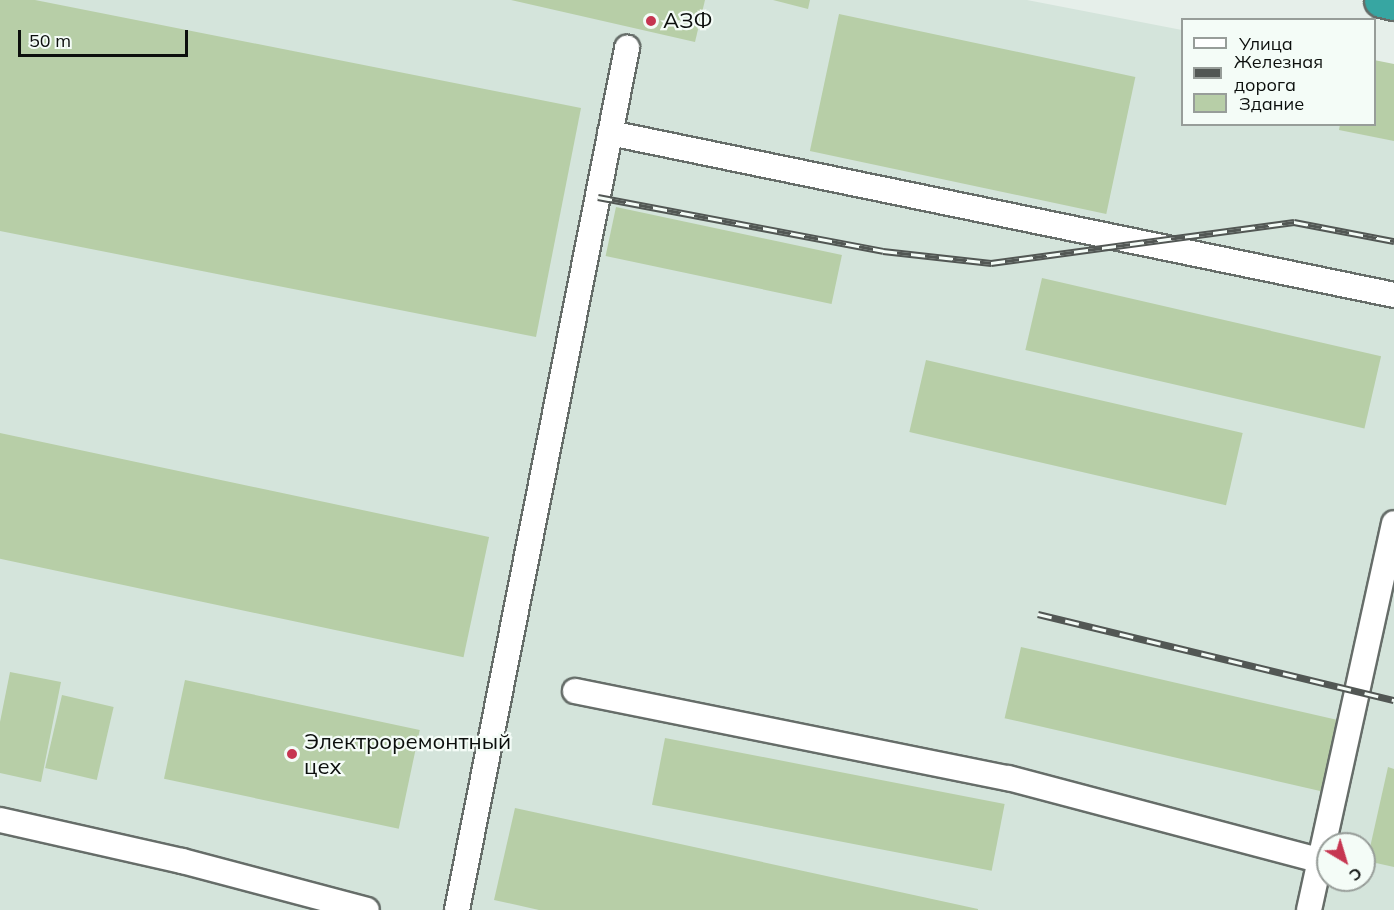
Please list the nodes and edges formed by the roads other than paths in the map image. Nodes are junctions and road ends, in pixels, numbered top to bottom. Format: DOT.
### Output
graph roads {
  1 [pos="1382,0"];
  2 [pos="1394,3"];
  3 [pos="627,48"];
  4 [pos="610,133"];
  5 [pos="1394,295"];
  6 [pos="1394,523"];
  7 [pos="575,691"];
  8 [pos="0,820"];
  9 [pos="1328,832"];
  10 [pos="1316,859"];
  11 [pos="1316,884"];
  12 [pos="367,910"];
  13 [pos="457,910"];
  14 [pos="1309,910"];
  1 -- 2 [label="highway"];
  3 -- 4 [label="lane"];
  4 -- 5 [label="lane"];
  4 -- 13 [label="lane"];
  6 -- 9 [label="lane"];
  7 -- 10 [label="lane"];
  8 -- 12 [label="lane"];
  11 -- 14 [label="lane"];
}
